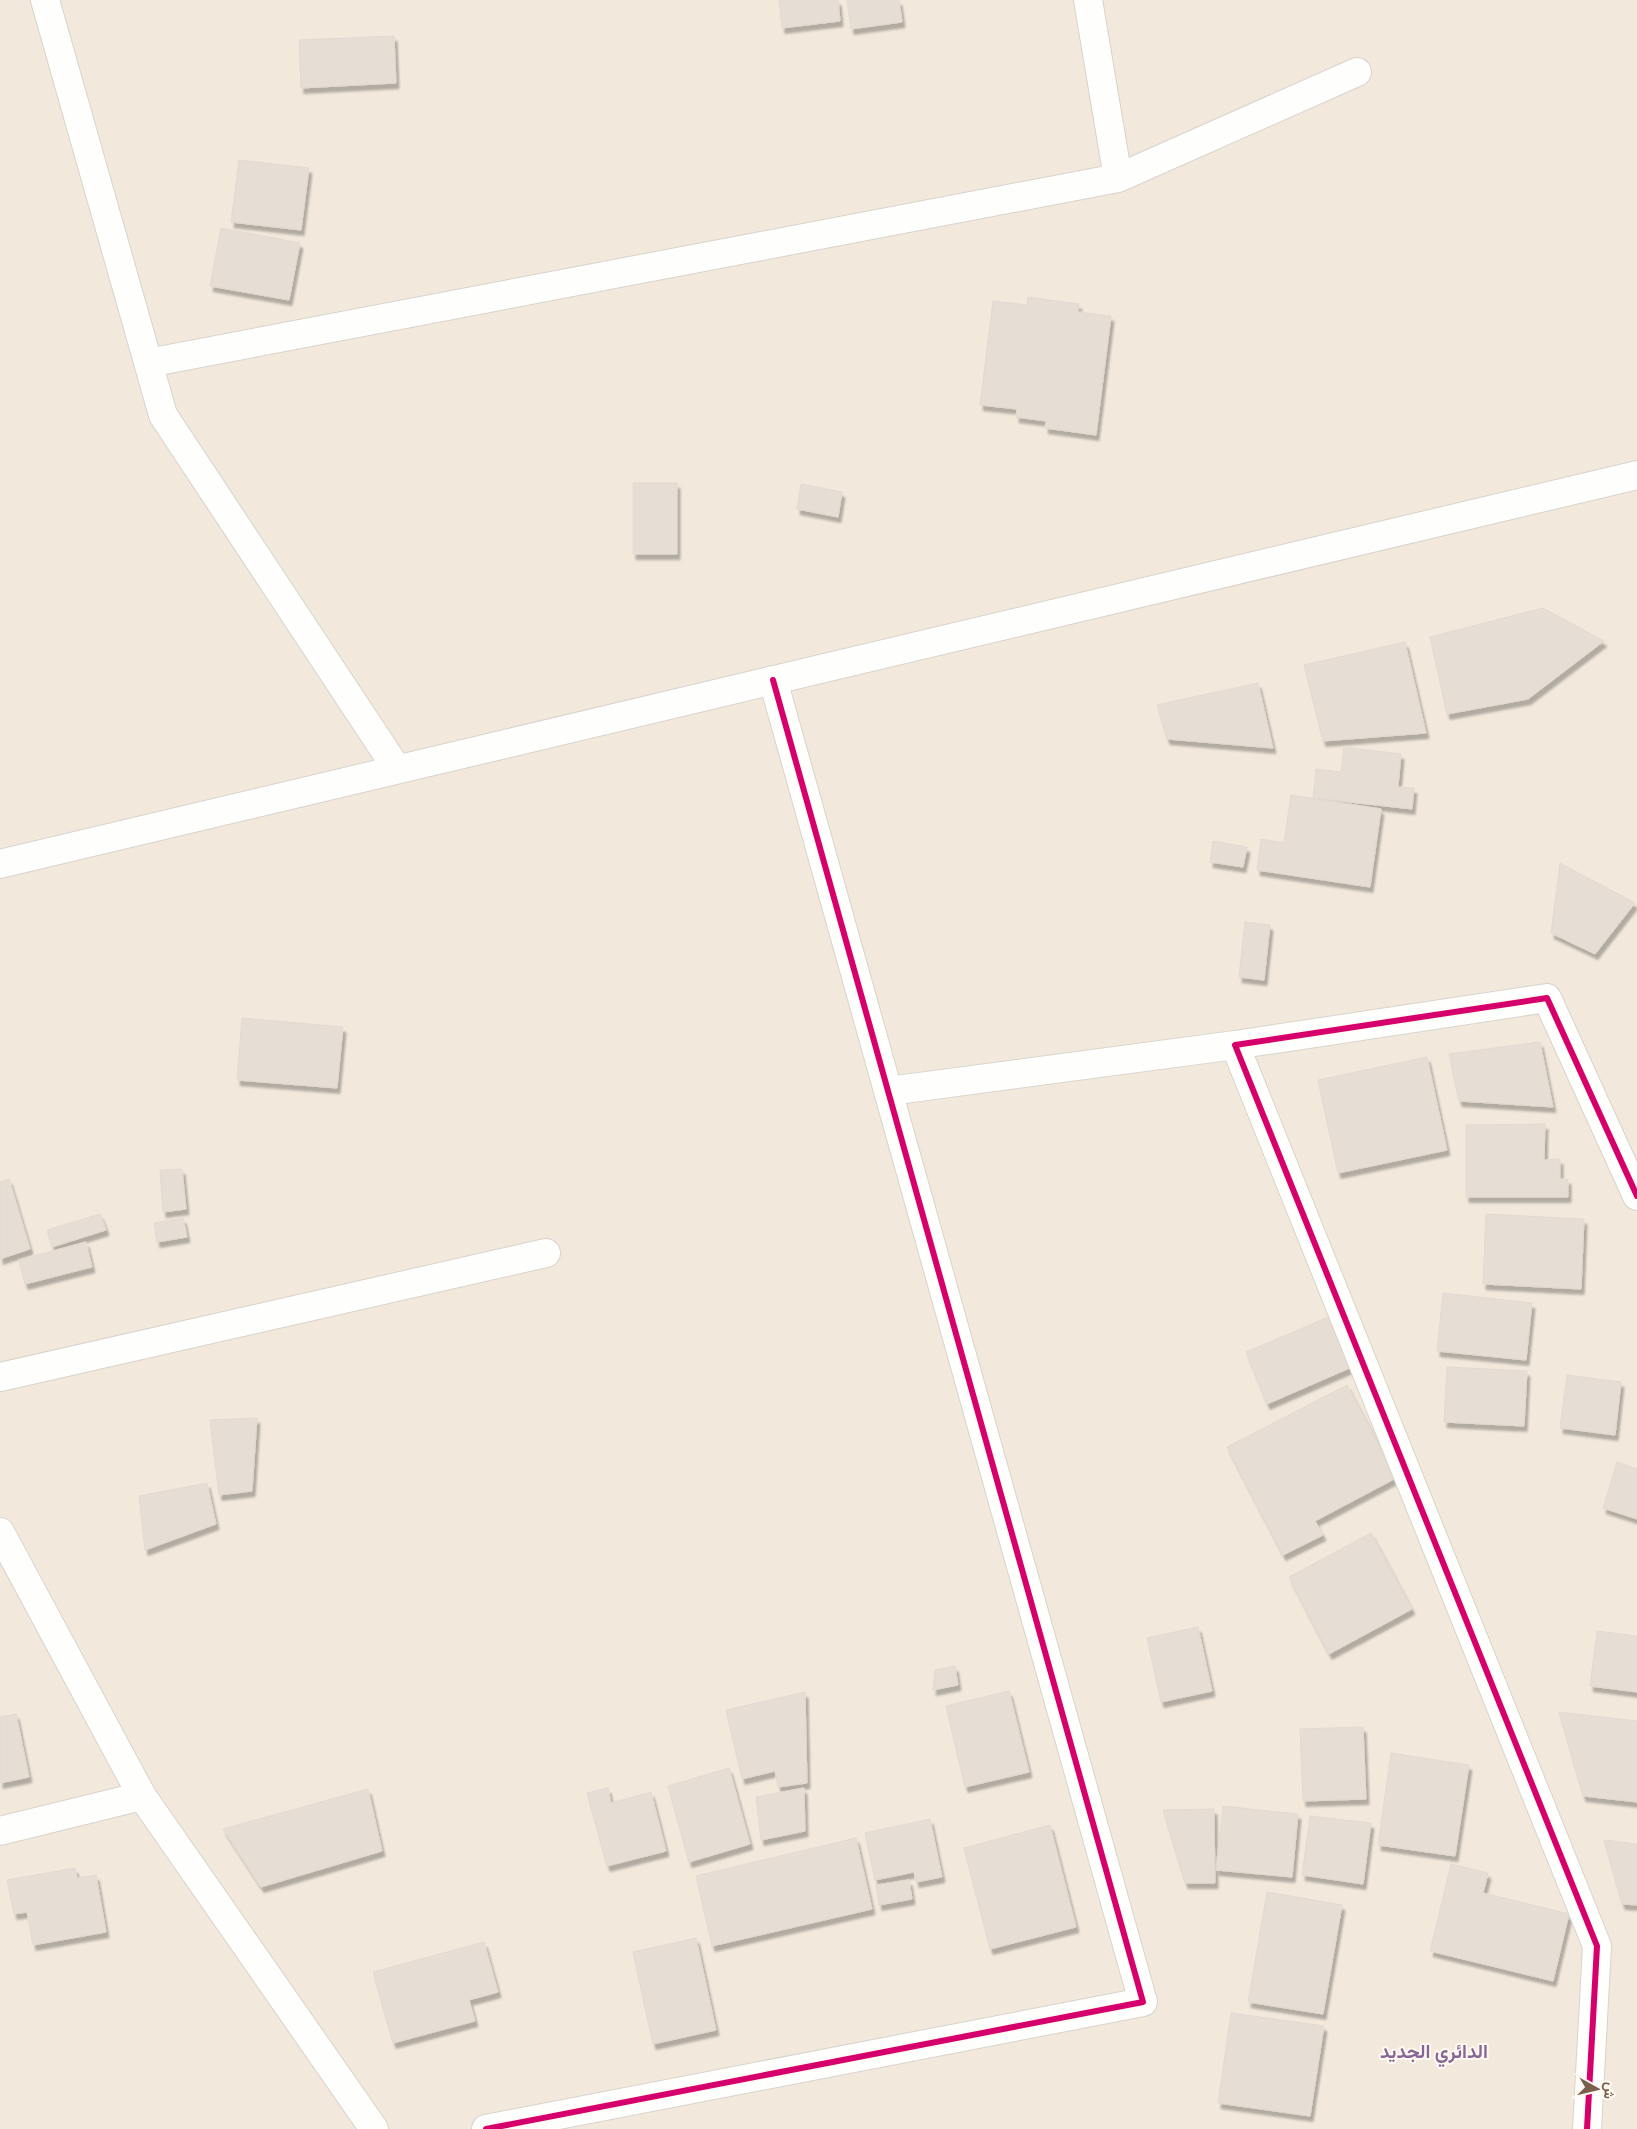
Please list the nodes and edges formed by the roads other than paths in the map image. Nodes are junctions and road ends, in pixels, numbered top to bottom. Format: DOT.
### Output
graph roads {
  1 [pos="45,0"];
  2 [pos="1088,0"];
  3 [pos="1357,72"];
  4 [pos="1118,178"];
  5 [pos="148,363"];
  6 [pos="1637,475"];
  7 [pos="773,680"];
  8 [pos="397,769"];
  9 [pos="0,864"];
  10 [pos="1235,1045"];
  11 [pos="888,1091"];
  12 [pos="1637,1196"];
  13 [pos="546,1254"];
  14 [pos="0,1377"];
  15 [pos="0,1532"];
  16 [pos="142,1796"];
  17 [pos="0,1830"];
  18 [pos="374,2129"];
  19 [pos="486,2129"];
  20 [pos="1587,2129"];
  1 -- 5 [label="street"];
  2 -- 4 [label="street"];
  3 -- 4 [label="street"];
  4 -- 5 [label="street"];
  5 -- 8 [label="street"];
  6 -- 7 [label="street"];
  7 -- 8 [label="street"];
  7 -- 11 [label="street"];
  8 -- 9 [label="street"];
  10 -- 11 [label="street"];
  10 -- 12 [label="street"];
  10 -- 20 [label="street"];
  11 -- 19 [label="street"];
  13 -- 14 [label="street"];
  15 -- 16 [label="street"];
  16 -- 17 [label="street"];
  16 -- 18 [label="street"];
}
